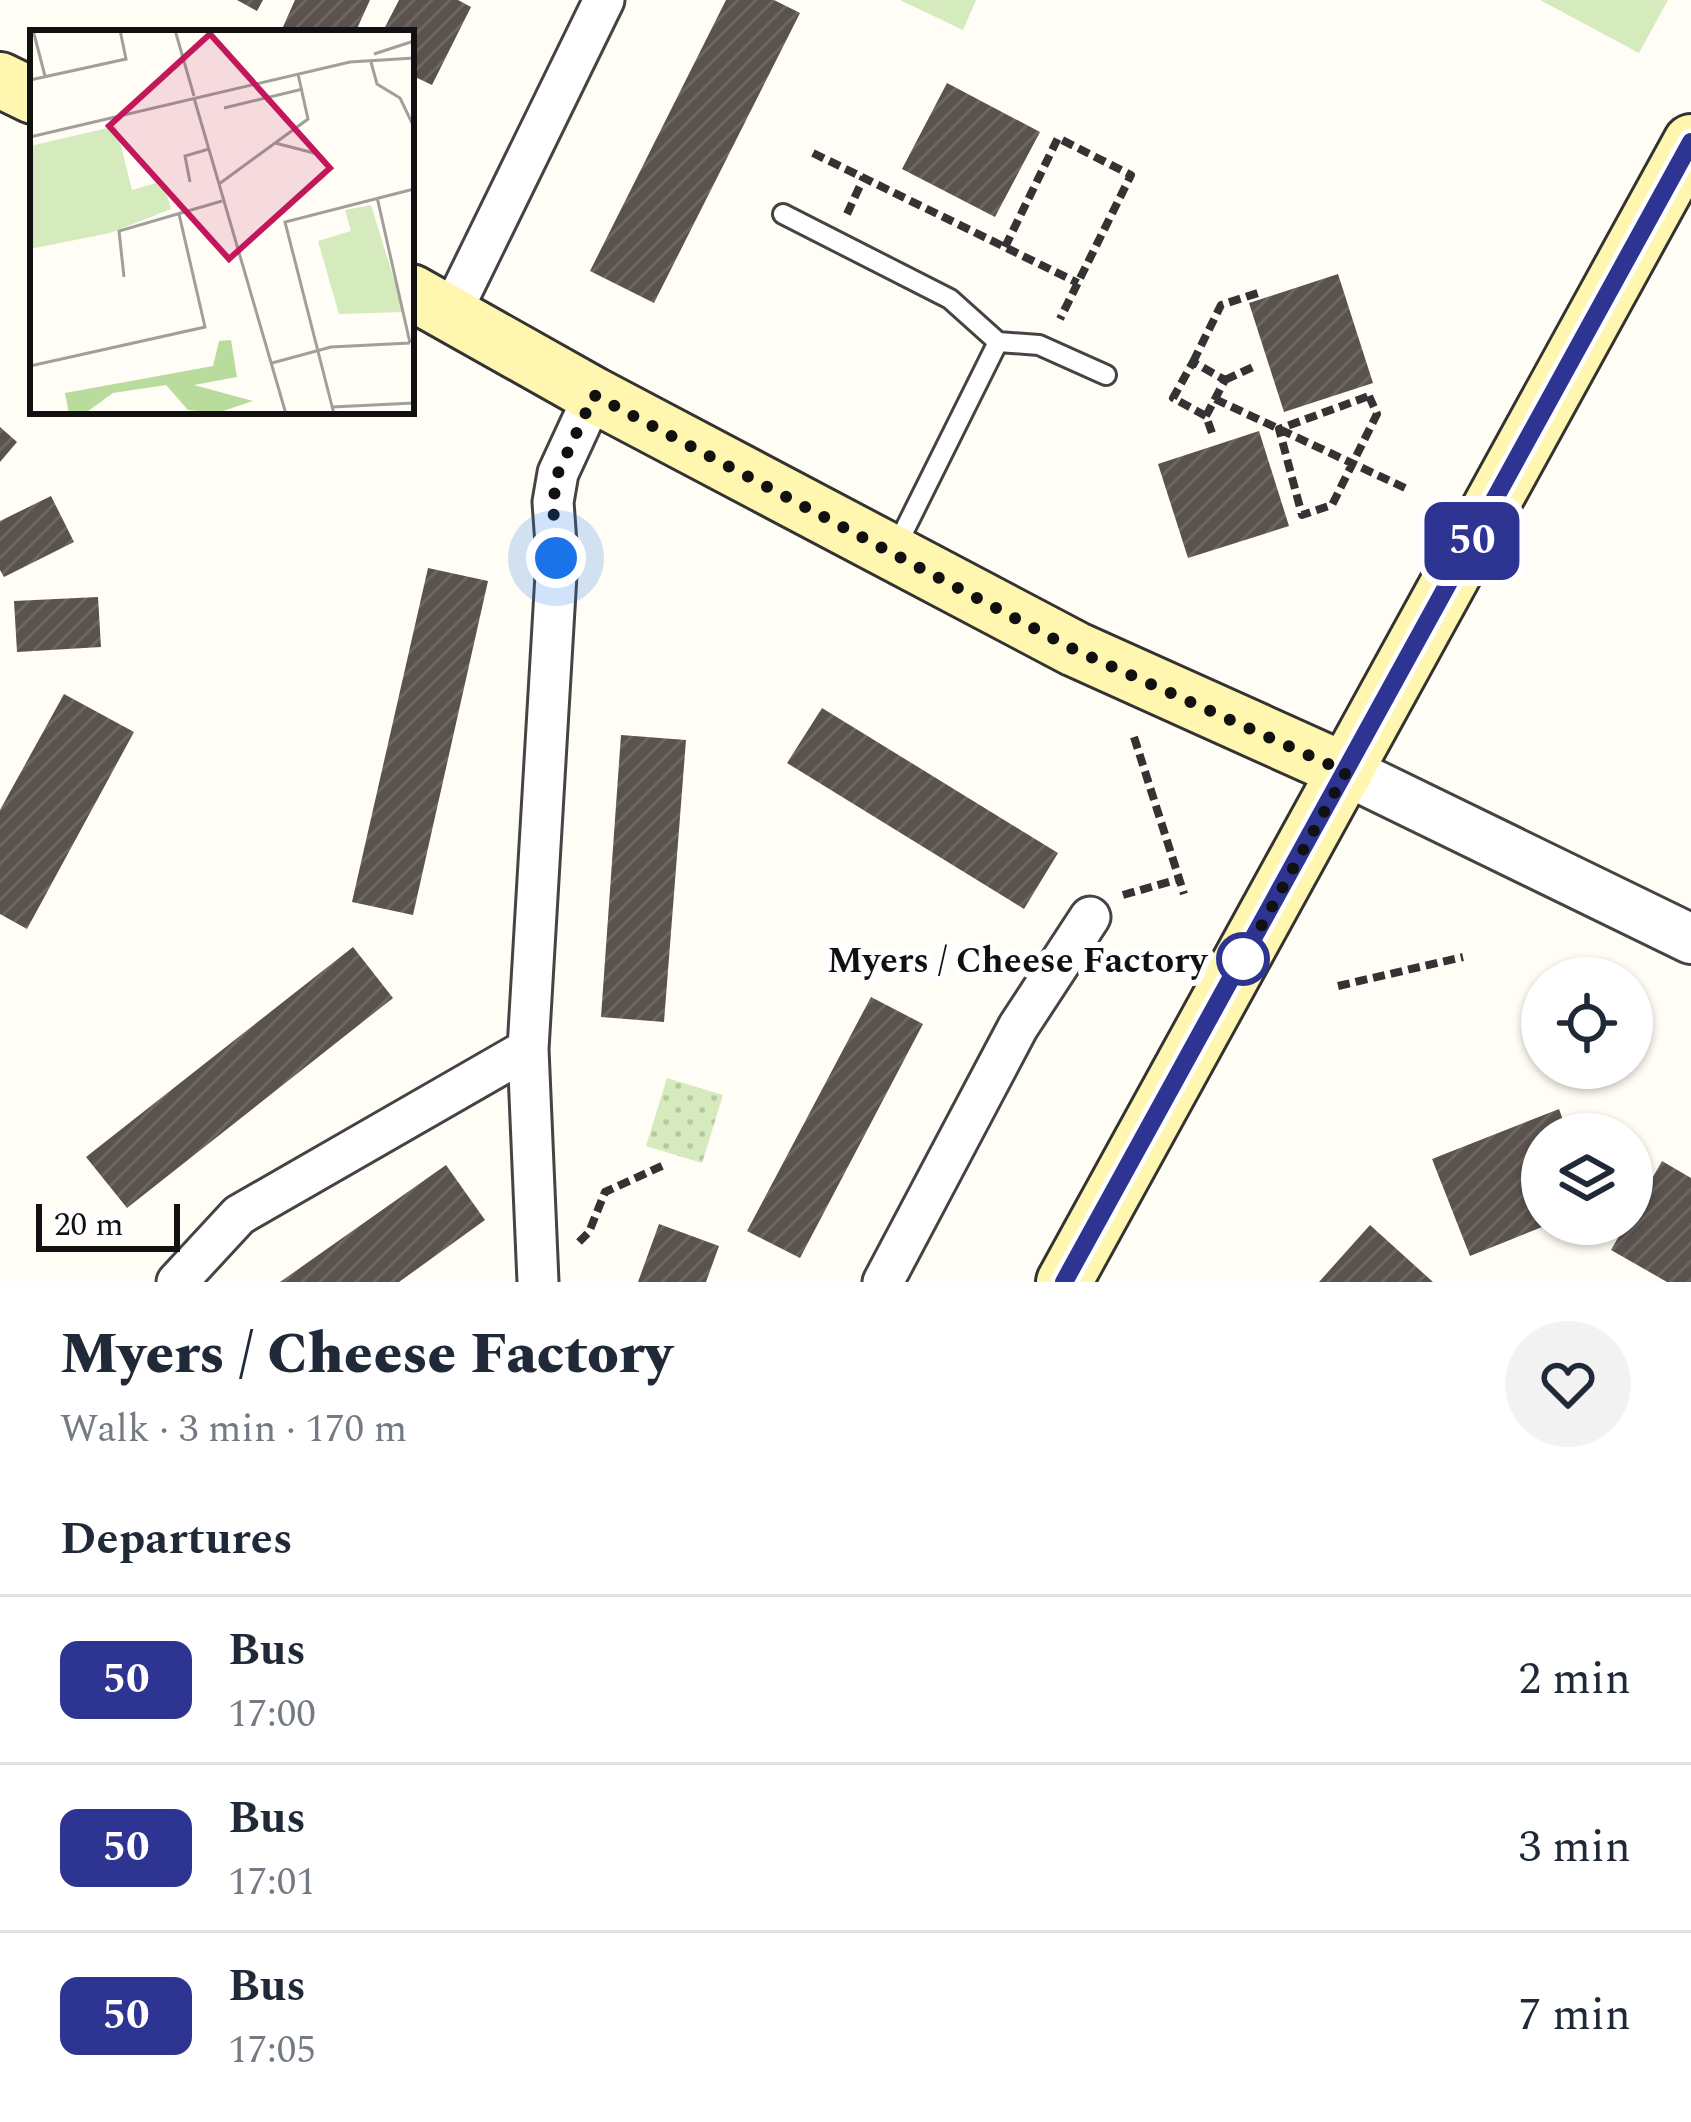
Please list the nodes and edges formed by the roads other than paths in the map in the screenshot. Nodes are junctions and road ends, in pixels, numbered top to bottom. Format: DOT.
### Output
graph roads {
  1 [pos="604,0"];
  2 [pos="0,80"];
  3 [pos="30,95"];
  4 [pos="1691,142"];
  5 [pos="783,214"];
  6 [pos="431,303"];
  7 [pos="998,342"];
  8 [pos="1106,375"];
  9 [pos="594,395"];
  10 [pos="893,553"];
  11 [pos="1346,772"];
  12 [pos="1090,917"];
  13 [pos="1691,939"];
  14 [pos="528,1049"];
  15 [pos="178,1282"];
  16 [pos="538,1282"];
  17 [pos="883,1282"];
  18 [pos="1064,1282"];
  1 -- 6 [label="street"];
  2 -- 3 [label="main road"];
  4 -- 11 [label="main road"];
  5 -- 7 [label="lane"];
  6 -- 9 [label="main road"];
  7 -- 8 [label="lane"];
  7 -- 10 [label="lane"];
  9 -- 10 [label="main road"];
  9 -- 14 [label="street"];
  10 -- 11 [label="main road"];
  11 -- 13 [label="street"];
  11 -- 18 [label="main road"];
  12 -- 17 [label="street"];
  14 -- 15 [label="street"];
  14 -- 16 [label="street"];
}
